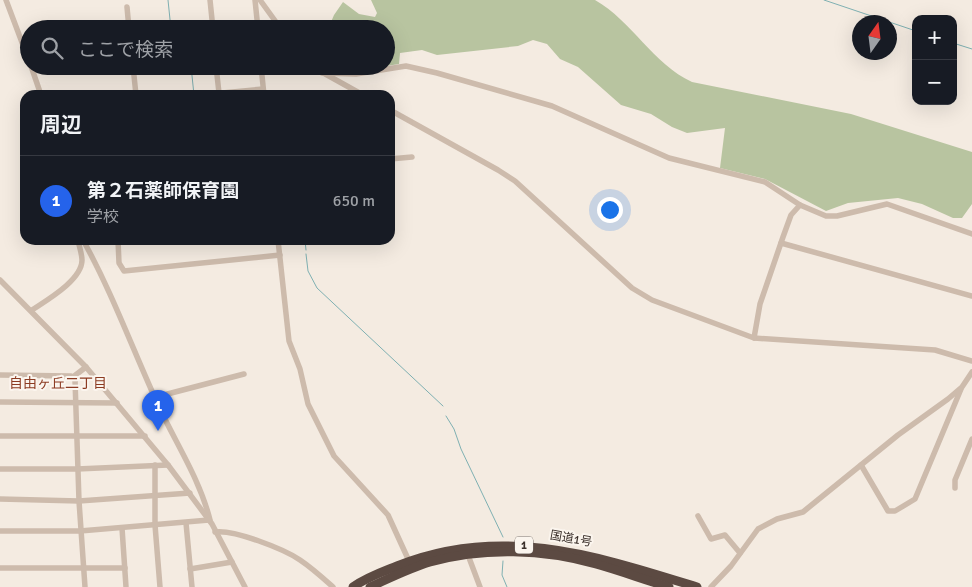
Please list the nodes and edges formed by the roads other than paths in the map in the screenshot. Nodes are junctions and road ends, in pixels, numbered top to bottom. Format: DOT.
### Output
graph roads {
  1 [pos="6,0"];
  2 [pos="210,0"];
  3 [pos="255,0"];
  4 [pos="260,0"];
  5 [pos="127,7"];
  6 [pos="128,20"];
  7 [pos="212,20"];
  8 [pos="257,20"];
  9 [pos="274,20"];
  10 [pos="20,37"];
  11 [pos="395,68"];
  12 [pos="33,75"];
  13 [pos="134,75"];
  14 [pos="217,75"];
  15 [pos="262,75"];
  16 [pos="326,75"];
  17 [pos="39,90"];
  18 [pos="135,90"];
  19 [pos="219,90"];
  20 [pos="264,90"];
  21 [pos="353,90"];
  22 [pos="395,113"];
  23 [pos="412,157"];
  24 [pos="395,159"];
  25 [pos="800,205"];
  26 [pos="972,234"];
  27 [pos="781,243"];
  28 [pos="79,245"];
  29 [pos="85,245"];
  30 [pos="118,245"];
  31 [pos="279,245"];
  32 [pos="280,255"];
  33 [pos="0,280"];
  34 [pos="972,296"];
  35 [pos="32,310"];
  36 [pos="754,338"];
  37 [pos="972,360"];
  38 [pos="86,367"];
  39 [pos="972,372"];
  40 [pos="244,374"];
  41 [pos="0,376"];
  42 [pos="74,377"];
  43 [pos="962,387"];
  44 [pos="156,397"];
  45 [pos="0,402"];
  46 [pos="75,402"];
  47 [pos="117,403"];
  48 [pos="0,436"];
  49 [pos="76,436"];
  50 [pos="144,436"];
  51 [pos="972,440"];
  52 [pos="154,465"];
  53 [pos="168,465"];
  54 [pos="860,465"];
  55 [pos="0,469"];
  56 [pos="77,469"];
  57 [pos="955,488"];
  58 [pos="190,493"];
  59 [pos="155,496"];
  60 [pos="0,499"];
  61 [pos="79,501"];
  62 [pos="698,516"];
  63 [pos="210,522"];
  64 [pos="186,523"];
  65 [pos="155,525"];
  66 [pos="122,528"];
  67 [pos="0,531"];
  68 [pos="80,531"];
  69 [pos="215,532"];
  70 [pos="740,553"];
  71 [pos="572,555"];
  72 [pos="468,556"];
  73 [pos="409,561"];
  74 [pos="232,562"];
  75 [pos="83,567"];
  76 [pos="0,568"];
  77 [pos="125,568"];
  78 [pos="190,569"];
  79 [pos="85,587"];
  80 [pos="126,587"];
  81 [pos="160,587"];
  82 [pos="192,587"];
  83 [pos="245,587"];
  84 [pos="333,587"];
  85 [pos="353,587"];
  86 [pos="370,587"];
  87 [pos="480,587"];
  88 [pos="669,587"];
  89 [pos="697,587"];
  90 [pos="711,587"];
  1 -- 10 [label="street"];
  2 -- 7 [label="street"];
  3 -- 8 [label="street"];
  4 -- 9 [label="street"];
  5 -- 6 [label="street"];
  11 -- 25 [label="street"];
  12 -- 17 [label="street"];
  13 -- 18 [label="street"];
  14 -- 19 [label="street"];
  15 -- 20 [label="street"];
  16 -- 21 [label="street"];
  22 -- 36 [label="street"];
  23 -- 24 [label="street"];
  25 -- 26 [label="street"];
  25 -- 27 [label="street"];
  27 -- 34 [label="street"];
  27 -- 36 [label="street"];
  28 -- 35 [label="street"];
  29 -- 44 [label="street"];
  30 -- 32 [label="street"];
  31 -- 32 [label="street"];
  32 -- 73 [label="street"];
  33 -- 35 [label="street"];
  35 -- 38 [label="street"];
  36 -- 37 [label="street"];
  38 -- 42 [label="street"];
  38 -- 47 [label="street"];
  39 -- 43 [label="street"];
  40 -- 44 [label="street"];
  41 -- 42 [label="street"];
  42 -- 46 [label="street"];
  43 -- 54 [label="street"];
  43 -- 54 [label="street"];
  44 -- 63 [label="street"];
  45 -- 46 [label="street"];
  46 -- 47 [label="street"];
  46 -- 49 [label="street"];
  47 -- 50 [label="street"];
  48 -- 49 [label="street"];
  49 -- 50 [label="street"];
  49 -- 56 [label="street"];
  50 -- 53 [label="street"];
  51 -- 57 [label="street"];
  52 -- 53 [label="street"];
  52 -- 56 [label="street"];
  52 -- 59 [label="street"];
  53 -- 58 [label="street"];
  54 -- 70 [label="street"];
  55 -- 56 [label="street"];
  56 -- 61 [label="street"];
  58 -- 59 [label="street"];
  58 -- 63 [label="street"];
  59 -- 61 [label="street"];
  59 -- 65 [label="street"];
  60 -- 61 [label="street"];
  61 -- 68 [label="street"];
  62 -- 70 [label="street"];
  63 -- 64 [label="street"];
  63 -- 69 [label="street"];
  64 -- 65 [label="street"];
  64 -- 78 [label="street"];
  65 -- 66 [label="street"];
  65 -- 81 [label="street"];
  66 -- 68 [label="street"];
  66 -- 77 [label="street"];
  67 -- 68 [label="street"];
  68 -- 75 [label="street"];
  69 -- 74 [label="street"];
  69 -- 84 [label="street"];
  70 -- 90 [label="street"];
  71 -- 72 [label="highway, 国道1号 / 1"];
  71 -- 73 [label="highway, 国道1号 / 1"];
  71 -- 88 [label="highway, 国道1号 / 1"];
  71 -- 89 [label="highway, 国道1号 / 1"];
  72 -- 86 [label="highway, 国道1号 / 1"];
  72 -- 87 [label="street"];
  73 -- 85 [label="highway, 国道1号 / 1"];
  74 -- 78 [label="street"];
  74 -- 83 [label="street"];
  75 -- 76 [label="street"];
  75 -- 77 [label="street"];
  75 -- 79 [label="street"];
  77 -- 80 [label="street"];
  78 -- 82 [label="street"];
}
